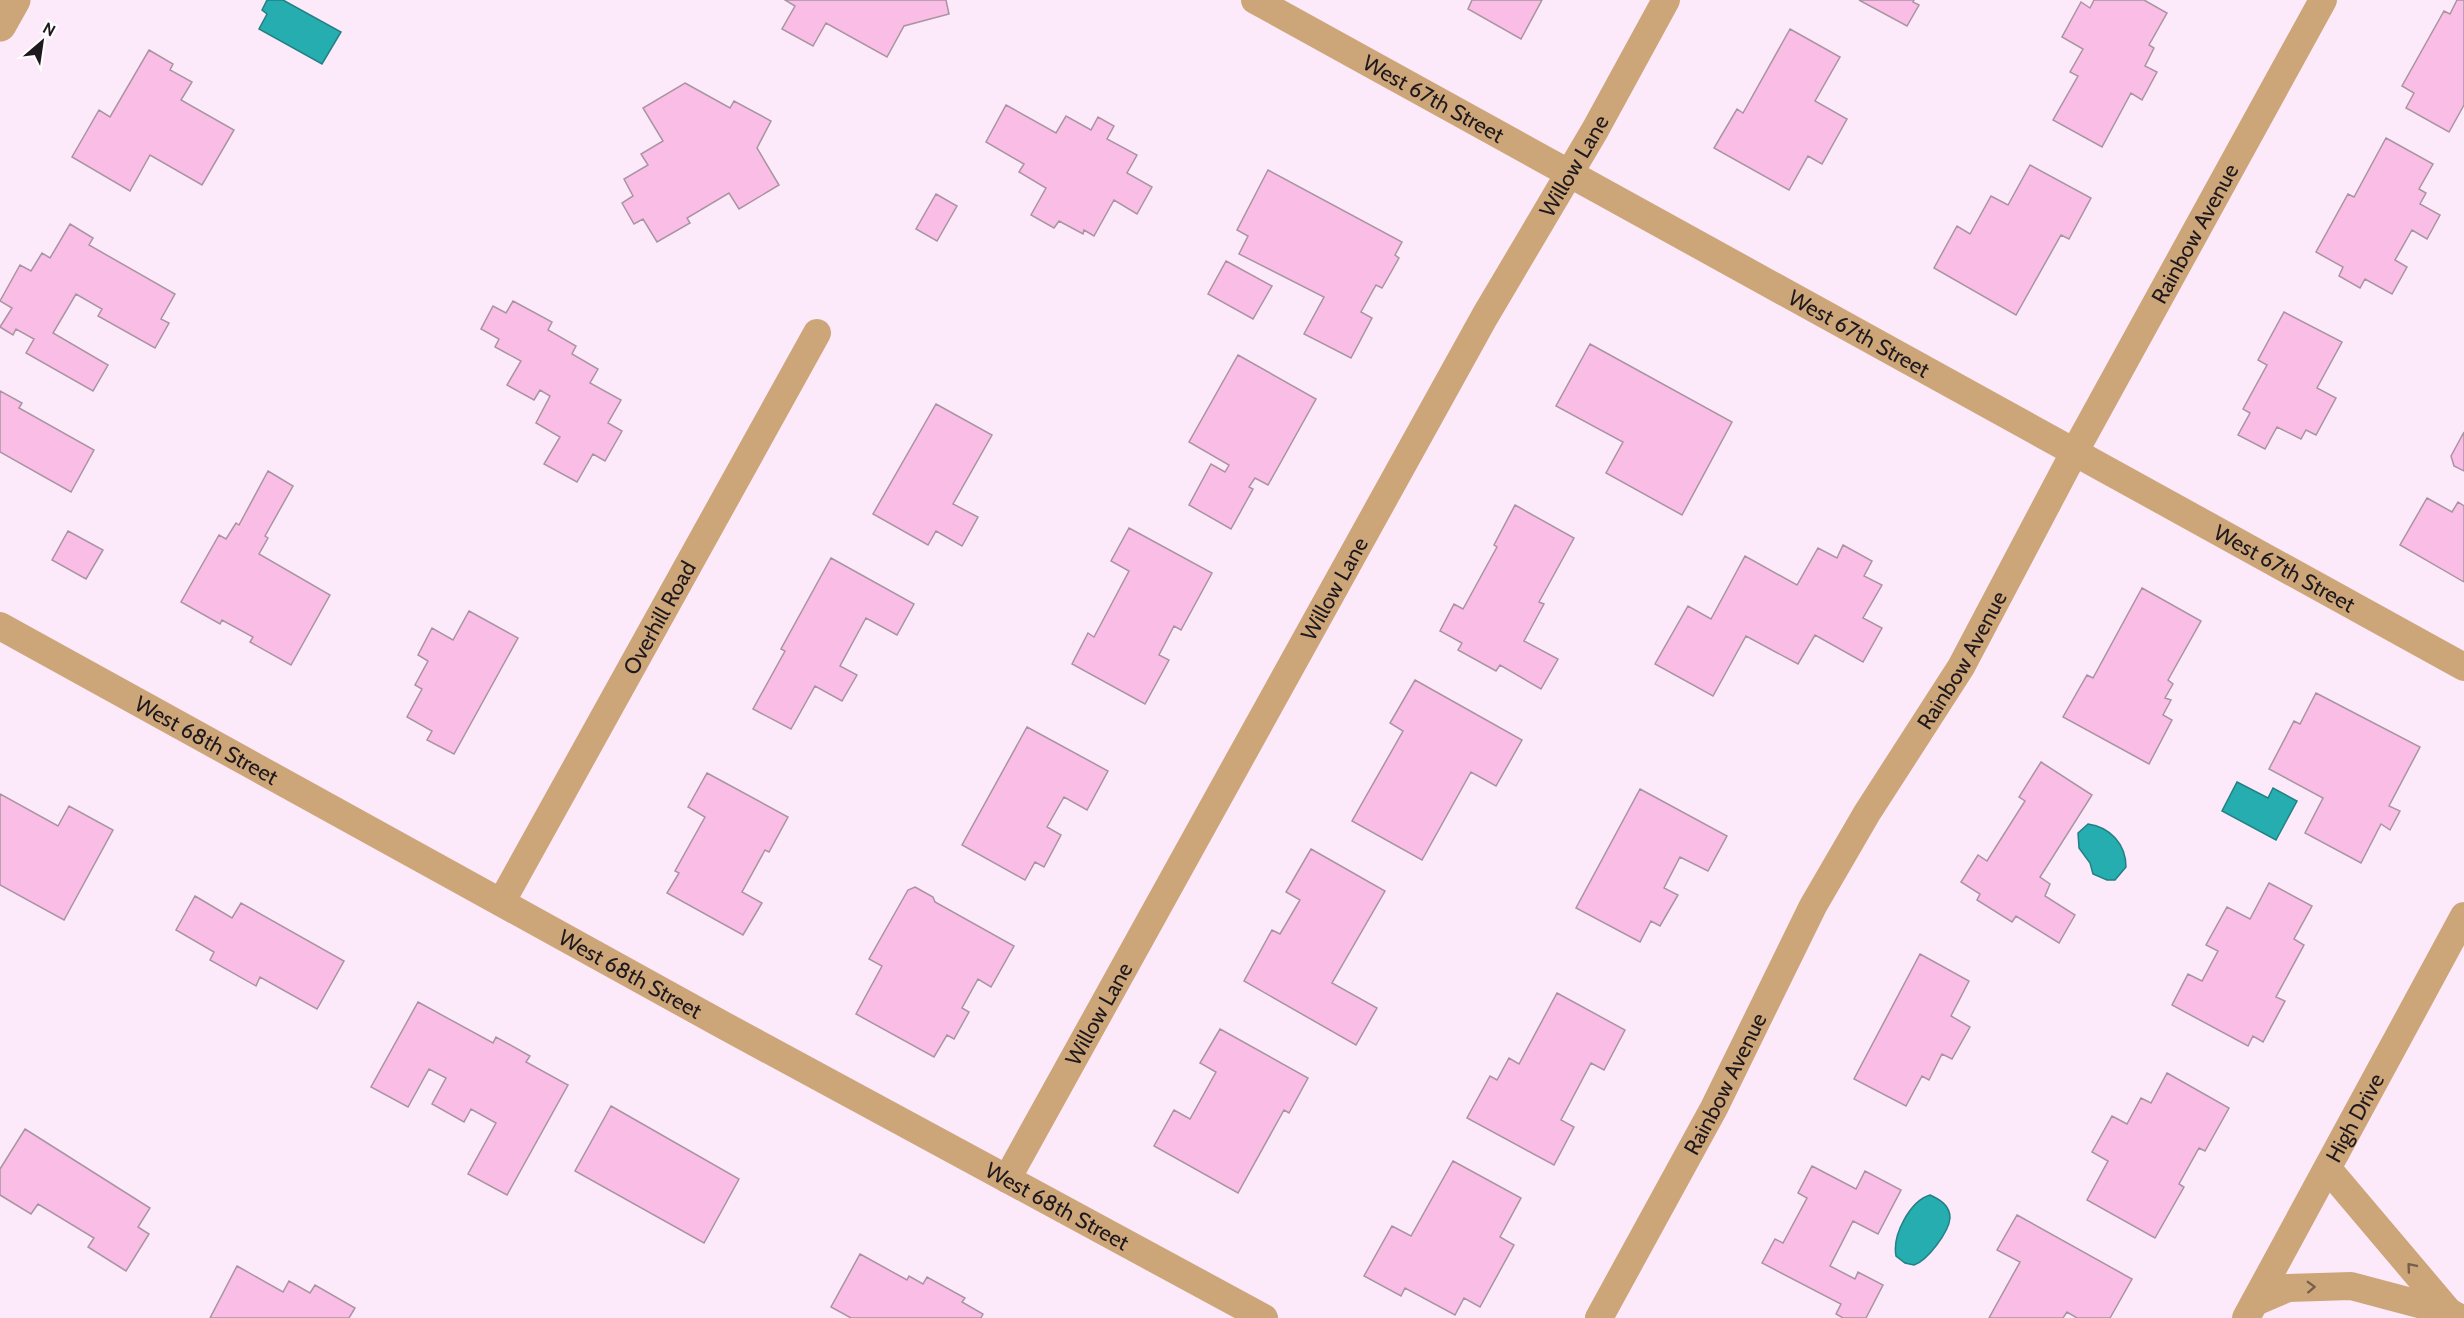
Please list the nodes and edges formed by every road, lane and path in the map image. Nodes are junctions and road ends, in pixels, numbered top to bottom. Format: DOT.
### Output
graph roads {
  1 [pos="14,0"];
  2 [pos="1256,0"];
  3 [pos="1666,0"];
  4 [pos="2323,0"];
  5 [pos="0,24"];
  6 [pos="1568,173"];
  7 [pos="817,333"];
  8 [pos="2075,451"];
  9 [pos="0,626"];
  10 [pos="2464,667"];
  11 [pos="502,901"];
  12 [pos="2464,916"];
  13 [pos="2328,1169"];
  14 [pos="1007,1179"];
  15 [pos="2250,1310"];
  16 [pos="2455,1315"];
  17 [pos="1264,1318"];
  18 [pos="1599,1318"];
  1 -- 5 [label="street"];
  2 -- 6 [label="street, West 67th Street"];
  3 -- 6 [label="street, Willow Lane"];
  4 -- 8 [label="street, Rainbow Avenue"];
  6 -- 8 [label="street, West 67th Street"];
  6 -- 14 [label="street, Willow Lane"];
  7 -- 11 [label="street, Overhill Road"];
  8 -- 10 [label="street, West 67th Street"];
  8 -- 18 [label="street, Rainbow Avenue"];
  9 -- 11 [label="street, West 68th Street"];
  11 -- 14 [label="street, West 68th Street"];
  12 -- 13 [label="street, High Drive"];
  13 -- 15 [label="street, High Drive"];
  16 -- 13 [label="street, one-way"];
  14 -- 17 [label="street, West 68th Street"];
  15 -- 16 [label="street, one-way"];
}
